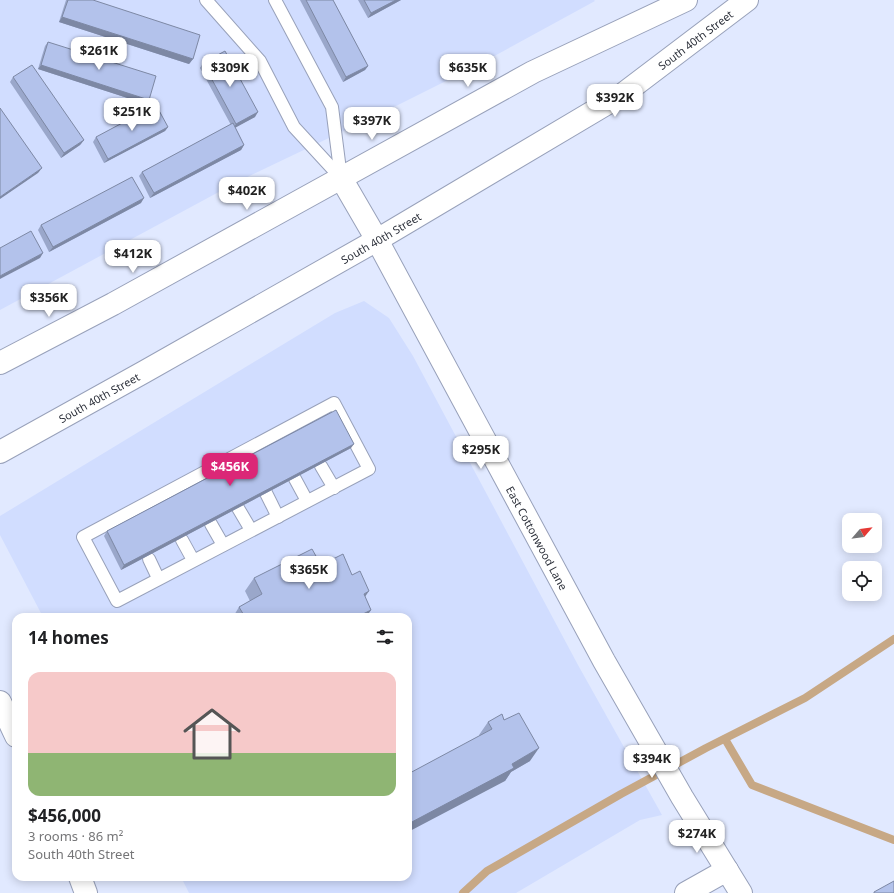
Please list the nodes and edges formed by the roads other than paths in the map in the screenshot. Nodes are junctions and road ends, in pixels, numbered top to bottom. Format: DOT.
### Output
graph roads {
  1 [pos="206,0"];
  2 [pos="275,0"];
  3 [pos="686,0"];
  4 [pos="747,0"];
  5 [pos="341,178"];
  6 [pos="377,240"];
  7 [pos="0,363"];
  8 [pos="298,421"];
  9 [pos="304,433"];
  10 [pos="243,450"];
  11 [pos="0,452"];
  12 [pos="249,462"];
  13 [pos="217,464"];
  14 [pos="321,466"];
  15 [pos="294,476"];
  16 [pos="224,477"];
  17 [pos="188,480"];
  18 [pos="334,488"];
  19 [pos="194,491"];
  20 [pos="266,493"];
  21 [pos="159,496"];
  22 [pos="307,502"];
  23 [pos="166,508"];
  24 [pos="238,508"];
  25 [pos="126,513"];
  26 [pos="278,516"];
  27 [pos="211,524"];
  28 [pos="132,525"];
  29 [pos="251,530"];
  30 [pos="182,540"];
  31 [pos="223,545"];
  32 [pos="149,559"];
  33 [pos="193,560"];
  34 [pos="158,578"];
  35 [pos="0,702"];
  36 [pos="12,728"];
  37 [pos="727,870"];
  38 [pos="82,881"];
  39 [pos="86,893"];
  40 [pos="686,893"];
  41 [pos="742,893"];
  1 -- 5 [label="lane"];
  2 -- 5 [label="lane"];
  3 -- 5 [label="main road"];
  4 -- 6 [label="main road, South 40th Street"];
  5 -- 6 [label="main road, East Cottonwood Lane"];
  5 -- 7 [label="main road"];
  6 -- 11 [label="main road, South 40th Street"];
  6 -- 37 [label="main road, East Cottonwood Lane"];
  8 -- 9 [label="lane"];
  8 -- 10 [label="lane"];
  8 -- 18 [label="lane"];
  10 -- 12 [label="lane"];
  10 -- 13 [label="lane"];
  13 -- 16 [label="lane"];
  13 -- 17 [label="lane"];
  14 -- 18 [label="lane"];
  15 -- 22 [label="lane"];
  17 -- 19 [label="lane"];
  17 -- 21 [label="lane"];
  18 -- 22 [label="lane"];
  20 -- 26 [label="lane"];
  21 -- 23 [label="lane"];
  21 -- 25 [label="lane"];
  22 -- 26 [label="lane"];
  24 -- 29 [label="lane"];
  25 -- 28 [label="lane"];
  25 -- 34 [label="lane"];
  26 -- 29 [label="lane"];
  27 -- 31 [label="lane"];
  29 -- 31 [label="lane"];
  30 -- 33 [label="lane"];
  31 -- 33 [label="lane"];
  32 -- 34 [label="lane"];
  33 -- 34 [label="lane"];
  35 -- 36 [label="main road"];
  37 -- 40 [label="main road"];
  37 -- 41 [label="main road, East Cottonwood Lane"];
  38 -- 39 [label="main road"];
}
